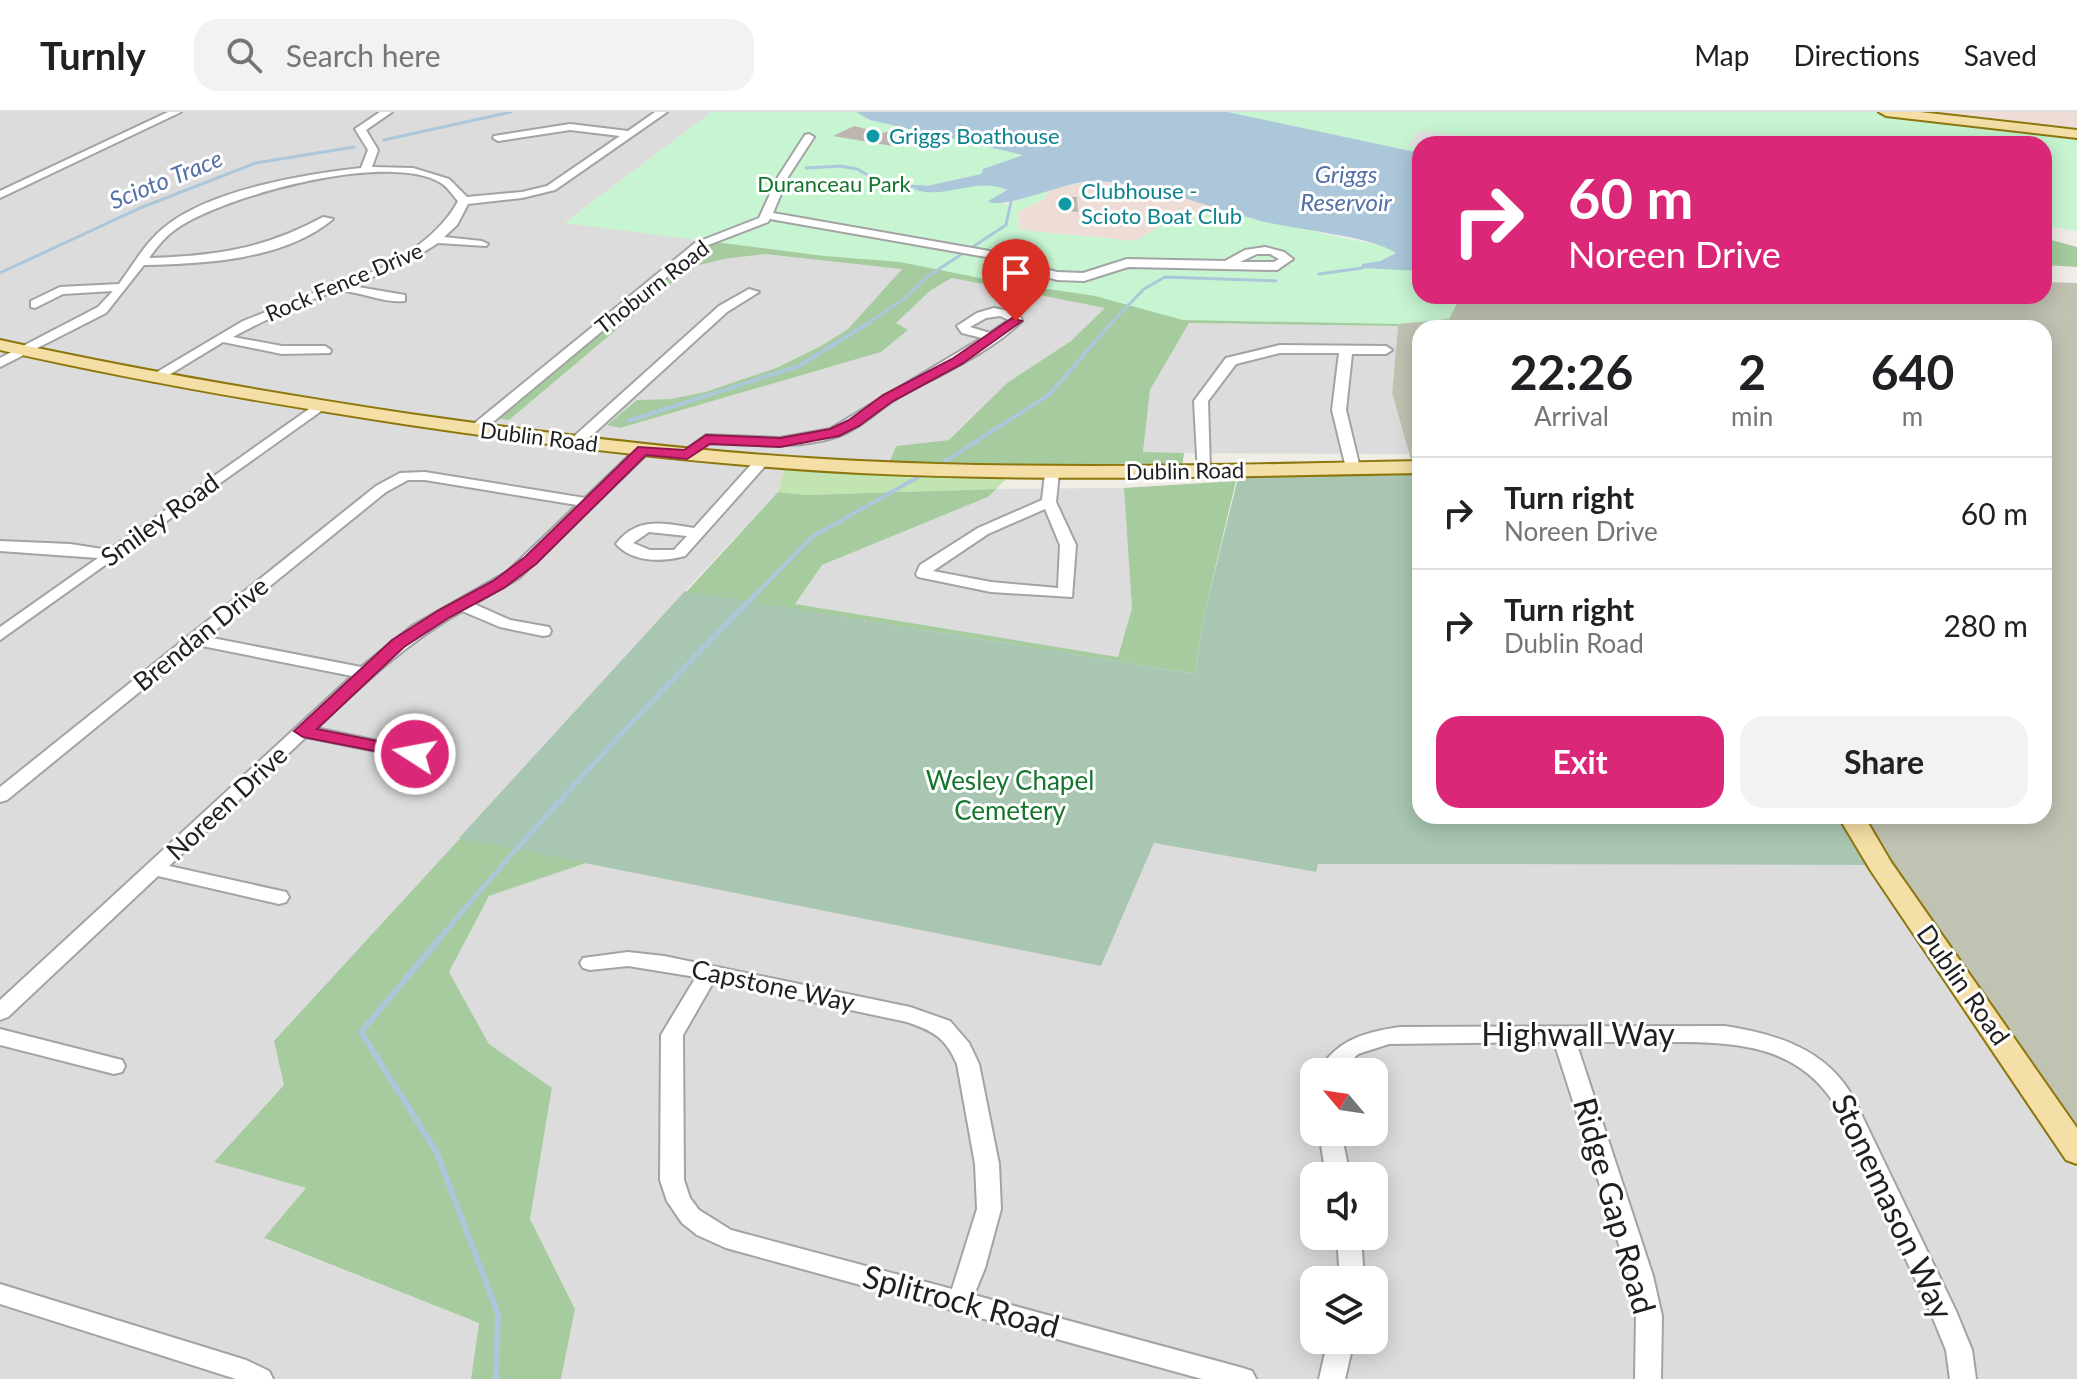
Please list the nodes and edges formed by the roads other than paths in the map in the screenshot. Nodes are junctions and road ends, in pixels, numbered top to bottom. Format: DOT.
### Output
graph roads {
  1 [pos="176,112"];
  2 [pos="387,112"];
  3 [pos="662,112"];
  4 [pos="1886,112"];
  5 [pos="1914,113"];
  6 [pos="630,134"];
  7 [pos="2077,134"];
  8 [pos="809,137"];
  9 [pos="498,138"];
  10 [pos="365,170"];
  11 [pos="0,195"];
  12 [pos="464,201"];
  13 [pos="767,215"];
  14 [pos="327,219"];
  15 [pos="438,240"];
  16 [pos="482,244"];
  17 [pos="142,262"];
  18 [pos="1228,265"];
  19 [pos="337,285"];
  20 [pos="123,287"];
  21 [pos="753,292"];
  22 [pos="401,298"];
  23 [pos="35,304"];
  24 [pos="992,337"];
  25 [pos="220,338"];
  26 [pos="0,345"];
  27 [pos="325,350"];
  28 [pos="1346,350"];
  29 [pos="1386,350"];
  30 [pos="25,351"];
  31 [pos="0,363"];
  32 [pos="154,378"];
  33 [pos="319,406"];
  34 [pos="476,429"];
  35 [pos="575,443"];
  36 [pos="643,450"];
  37 [pos="687,454"];
  38 [pos="762,461"];
  39 [pos="1412,467"];
  40 [pos="1353,468"];
  41 [pos="1203,471"];
  42 [pos="1052,473"];
  43 [pos="1049,502"];
  44 [pos="590,503"];
  45 [pos="697,533"];
  46 [pos="0,546"];
  47 [pos="112,555"];
  48 [pos="462,605"];
  49 [pos="543,631"];
  50 [pos="0,635"];
  51 [pos="195,640"];
  52 [pos="364,673"];
  53 [pos="303,731"];
  54 [pos="415,754"];
  55 [pos="0,796"];
  56 [pos="1856,824"];
  57 [pos="156,869"];
  58 [pos="279,897"];
  59 [pos="590,963"];
  60 [pos="709,972"];
  61 [pos="0,1012"];
  62 [pos="1563,1035"];
  63 [pos="0,1037"];
  64 [pos="1795,1053"];
  65 [pos="1339,1058"];
  66 [pos="114,1066"];
  67 [pos="2077,1152"];
  68 [pos="0,1294"];
  69 [pos="959,1302"];
  70 [pos="1338,1354"];
  71 [pos="260,1379"];
  72 [pos="1243,1379"];
  73 [pos="1332,1379"];
  74 [pos="1648,1379"];
  75 [pos="1963,1379"];
  1 -- 11 [label="street"];
  2 -- 10 [label="street"];
  3 -- 6 [label="street"];
  4 -- 5 [label="main road"];
  5 -- 7 [label="main road"];
  6 -- 9 [label="street"];
  6 -- 12 [label="street"];
  8 -- 13 [label="street"];
  10 -- 12 [label="street"];
  10 -- 17 [label="street"];
  12 -- 15 [label="street, Rock Fence Drive"];
  13 -- 18 [label="street"];
  13 -- 34 [label="street, Thoburn Road"];
  14 -- 17 [label="street"];
  15 -- 16 [label="street"];
  15 -- 19 [label="street, Rock Fence Drive"];
  17 -- 20 [label="street"];
  19 -- 22 [label="street"];
  19 -- 25 [label="street, Rock Fence Drive"];
  20 -- 23 [label="street"];
  20 -- 30 [label="street"];
  21 -- 35 [label="street"];
  24 -- 37 [label="street"];
  25 -- 27 [label="street"];
  25 -- 32 [label="street, Rock Fence Drive"];
  26 -- 30 [label="main road, Dublin Road"];
  28 -- 29 [label="street"];
  28 -- 40 [label="street"];
  28 -- 41 [label="street"];
  30 -- 31 [label="street"];
  30 -- 32 [label="main road, Dublin Road"];
  32 -- 33 [label="main road, Dublin Road"];
  33 -- 34 [label="main road, Dublin Road"];
  33 -- 47 [label="street, Smiley Road"];
  34 -- 35 [label="main road, Dublin Road"];
  35 -- 36 [label="main road, Dublin Road"];
  36 -- 37 [label="main road, Dublin Road"];
  36 -- 44 [label="street, Noreen Drive"];
  37 -- 38 [label="main road, Dublin Road"];
  38 -- 42 [label="main road, Dublin Road"];
  38 -- 45 [label="street"];
  39 -- 40 [label="main road, Dublin Road"];
  40 -- 41 [label="main road, Dublin Road"];
  41 -- 42 [label="main road, Dublin Road"];
  42 -- 43 [label="street"];
  43 -- 43 [label="street"];
  44 -- 48 [label="street, Noreen Drive"];
  44 -- 51 [label="street, Brendan Drive"];
  46 -- 47 [label="street"];
  47 -- 50 [label="street, Smiley Road"];
  48 -- 49 [label="street"];
  48 -- 52 [label="street, Noreen Drive"];
  51 -- 52 [label="street"];
  51 -- 55 [label="street, Brendan Drive"];
  52 -- 53 [label="street, Noreen Drive"];
  53 -- 54 [label="street"];
  53 -- 57 [label="street, Noreen Drive"];
  56 -- 67 [label="main road, Dublin Road"];
  57 -- 58 [label="street"];
  57 -- 61 [label="street, Noreen Drive"];
  59 -- 60 [label="street, Capstone Way"];
  60 -- 69 [label="street, Capstone Way"];
  60 -- 69 [label="street, Splitrock Road"];
  62 -- 64 [label="street, Highwall Way"];
  62 -- 65 [label="street, Highwall Way"];
  62 -- 74 [label="street, Ridge Gap Road"];
  63 -- 66 [label="street"];
  64 -- 75 [label="street, Stonemason Way"];
  68 -- 71 [label="street"];
  69 -- 72 [label="street, Splitrock Road"];
  70 -- 73 [label="street"];
}
